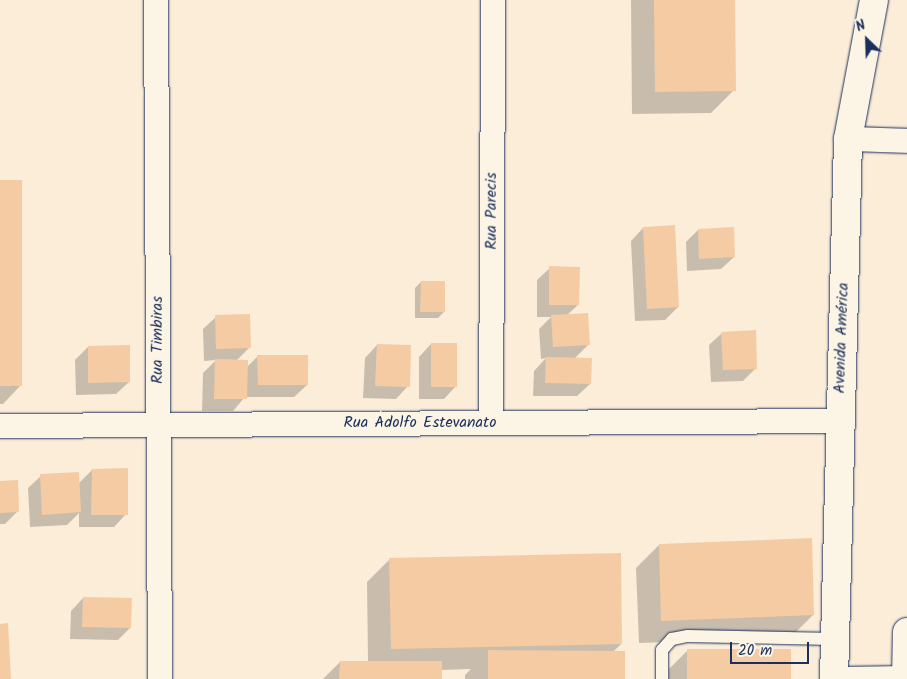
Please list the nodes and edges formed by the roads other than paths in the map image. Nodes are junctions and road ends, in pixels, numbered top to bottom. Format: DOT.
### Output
graph roads {
  1 [pos="156,0"];
  2 [pos="493,0"];
  3 [pos="874,0"];
  4 [pos="848,139"];
  5 [pos="907,141"];
  6 [pos="840,421"];
  7 [pos="491,423"];
  8 [pos="159,424"];
  9 [pos="0,426"];
  10 [pos="907,632"];
  11 [pos="834,639"];
  12 [pos="906,678"];
  13 [pos="160,679"];
  14 [pos="662,679"];
  15 [pos="834,679"];
  16 [pos="845,679"];
  1 -- 8 [label="street, Rua Timbiras"];
  2 -- 7 [label="street, Rua Parecis"];
  3 -- 4 [label="main road, Avenida América"];
  4 -- 5 [label="street"];
  4 -- 6 [label="main road, Avenida América"];
  6 -- 7 [label="street, Rua Adolfo Estevanato"];
  6 -- 11 [label="main road, Avenida América"];
  7 -- 8 [label="street, Rua Adolfo Estevanato"];
  8 -- 9 [label="street, Rua Adolfo Estevanato"];
  8 -- 13 [label="street, Rua Timbiras"];
  10 -- 12 [label="main road"];
  11 -- 14 [label="lane"];
  11 -- 15 [label="main road, Avenida América"];
  12 -- 16 [label="street"];
}
